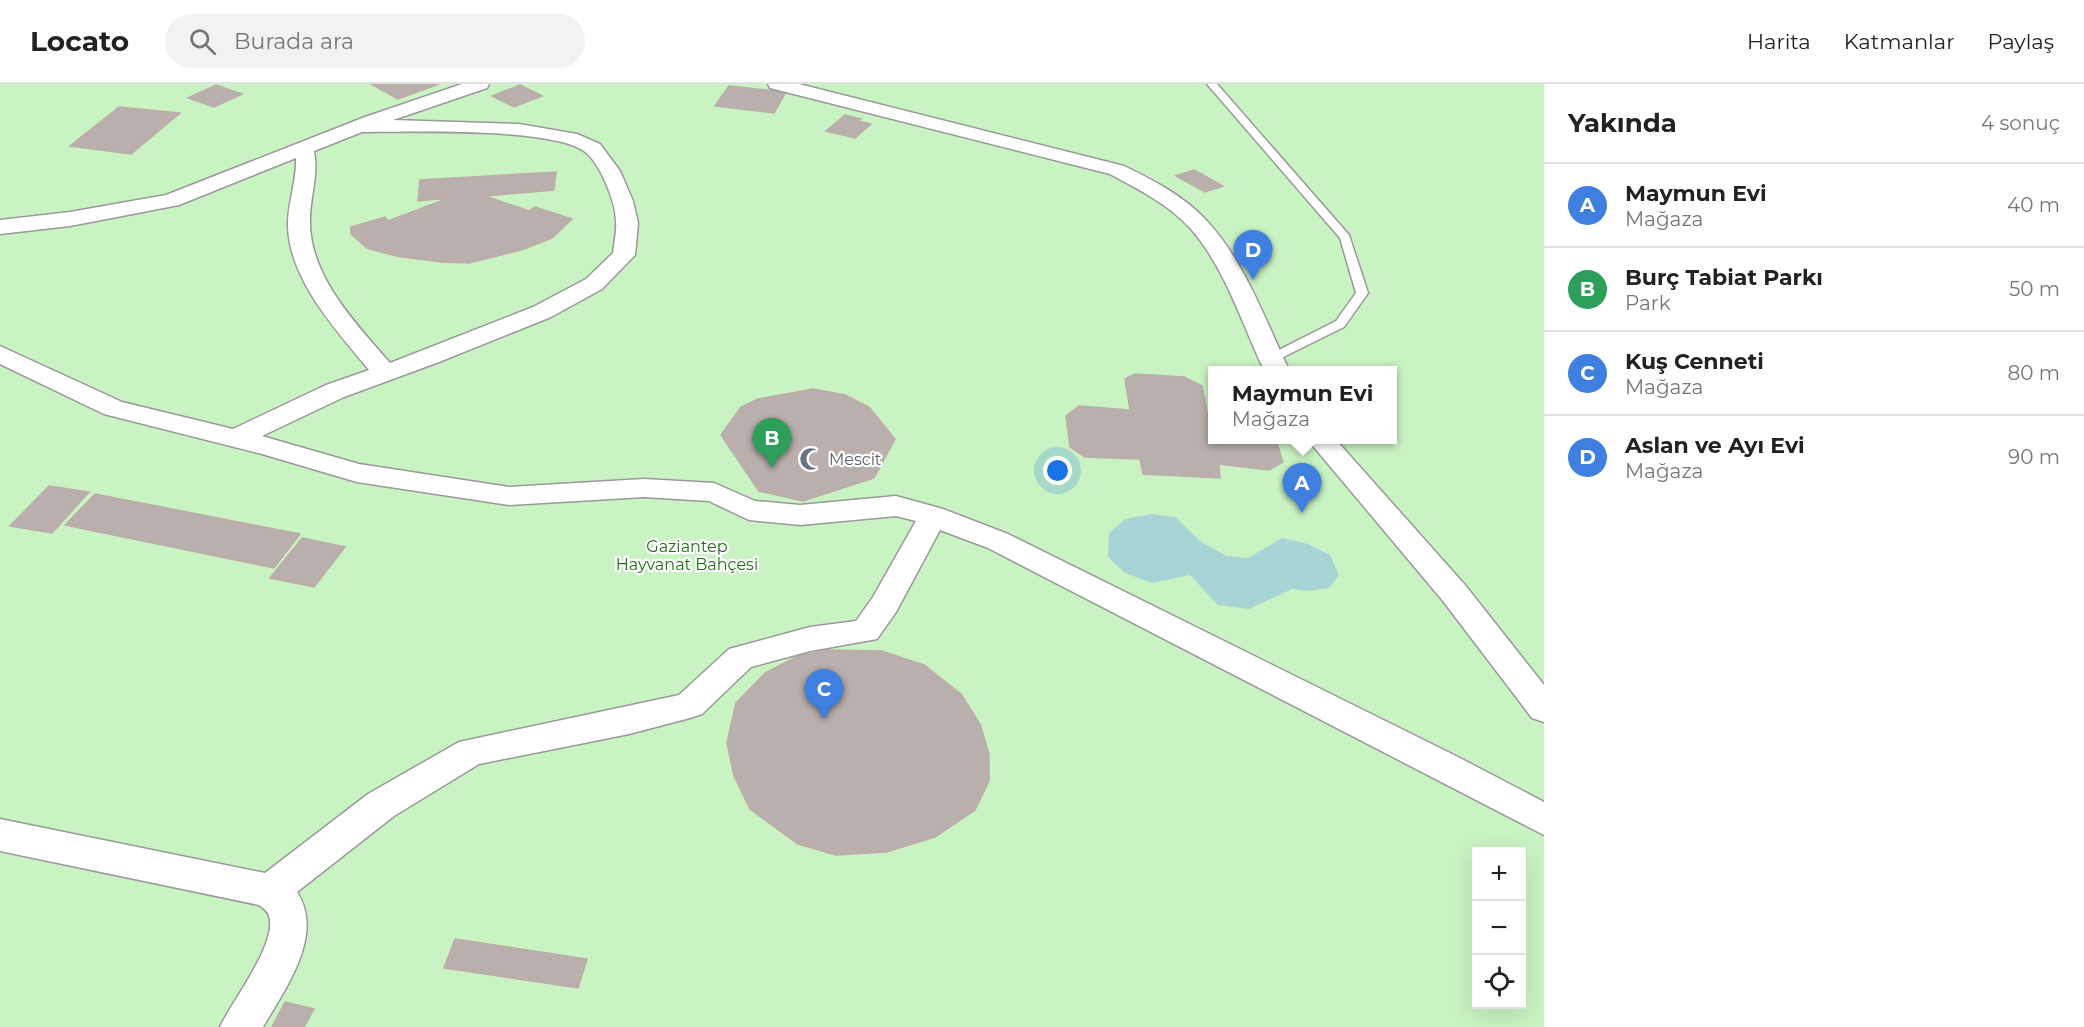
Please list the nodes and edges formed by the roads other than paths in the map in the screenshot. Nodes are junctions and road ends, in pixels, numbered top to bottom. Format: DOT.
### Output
graph roads {
  1 [pos="480,84"];
  2 [pos="777,84"];
  3 [pos="1212,84"];
  4 [pos="361,126"];
  5 [pos="304,149"];
  6 [pos="0,227"];
  7 [pos="0,354"];
  8 [pos="1274,365"];
  9 [pos="385,373"];
  10 [pos="234,438"];
  11 [pos="1324,444"];
  12 [pos="933,516"];
  13 [pos="1544,710"];
  14 [pos="1544,820"];
  15 [pos="0,835"];
  16 [pos="270,891"];
  17 [pos="242,1027"];
  1 -- 4 [label="street"];
  2 -- 8 [label="street"];
  3 -- 8 [label="lane"];
  4 -- 5 [label="street"];
  4 -- 9 [label="street"];
  5 -- 6 [label="street"];
  5 -- 9 [label="street"];
  7 -- 10 [label="street"];
  9 -- 10 [label="street"];
  10 -- 12 [label="street"];
  11 -- 13 [label="street"];
  12 -- 14 [label="street"];
  12 -- 16 [label="street"];
  15 -- 16 [label="street"];
  16 -- 17 [label="street"];
}
